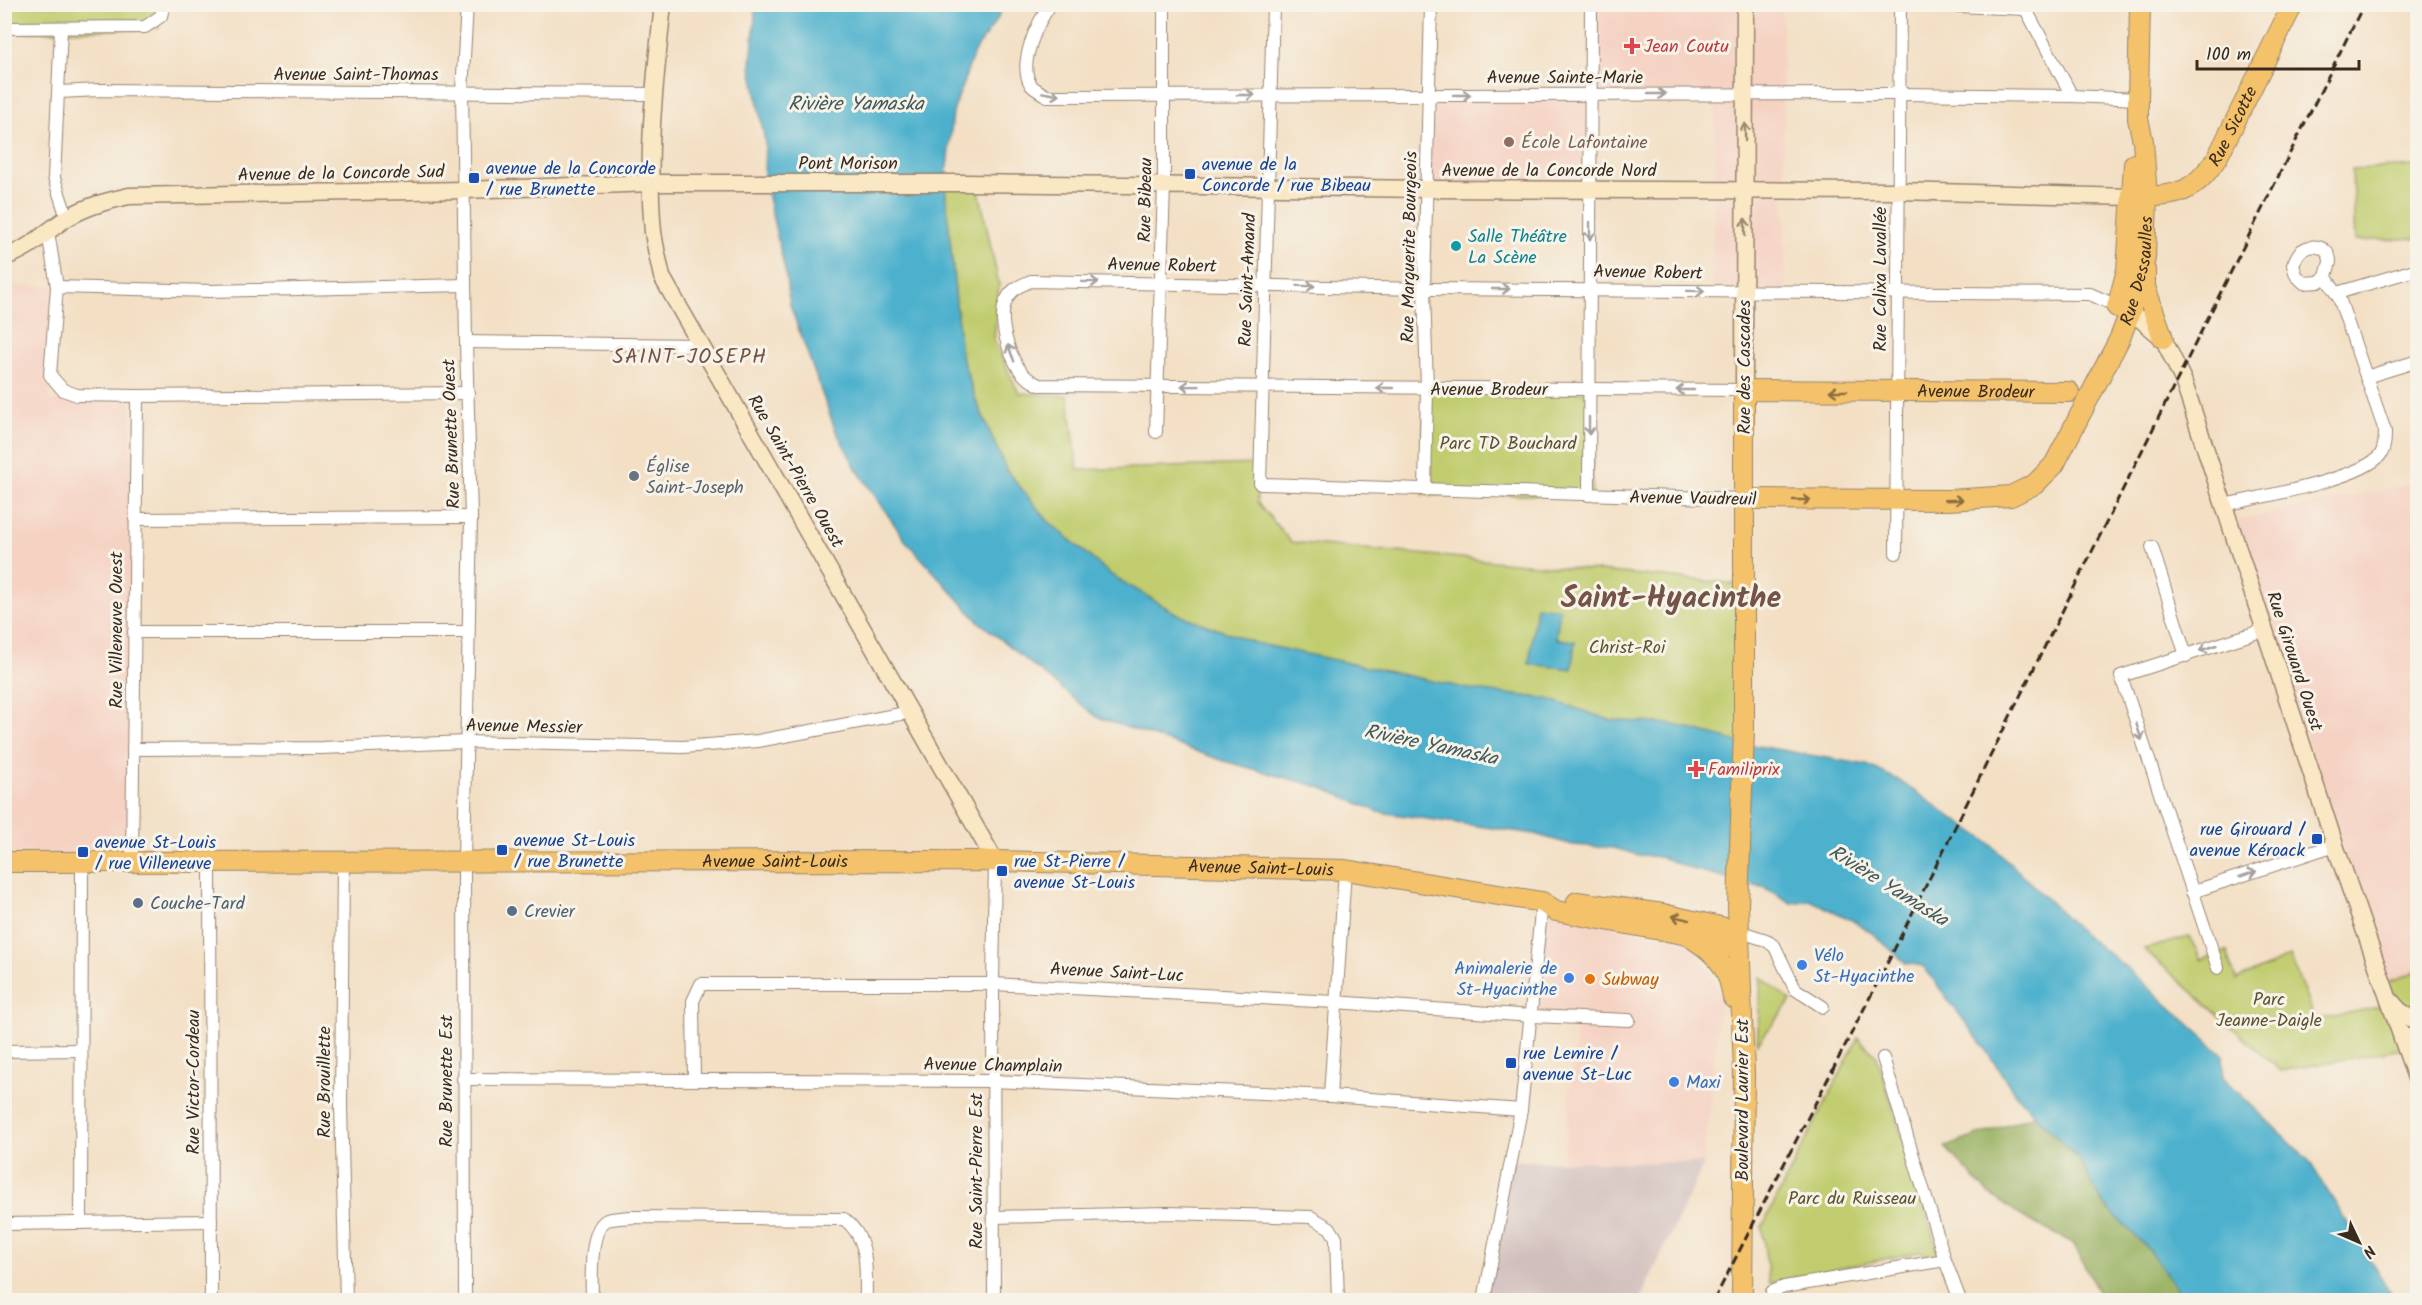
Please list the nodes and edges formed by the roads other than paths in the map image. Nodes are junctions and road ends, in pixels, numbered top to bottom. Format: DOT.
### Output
graph roads {
  1 [pos="164,4"];
  2 [pos="467,4"];
  3 [pos="663,4"];
  4 [pos="1051,4"];
  5 [pos="1164,4"];
  6 [pos="1273,4"];
  7 [pos="1431,4"];
  8 [pos="1591,4"];
  9 [pos="1746,4"];
  10 [pos="1900,4"];
  11 [pos="1914,4"];
  12 [pos="2140,4"];
  13 [pos="2293,4"];
  14 [pos="2024,7"];
  15 [pos="4,28"];
  16 [pos="61,29"];
  17 [pos="58,92"];
  18 [pos="462,92"];
  19 [pos="654,94"];
  20 [pos="1590,94"];
  21 [pos="1745,94"];
  22 [pos="1899,94"];
  23 [pos="1164,95"];
  24 [pos="1271,95"];
  25 [pos="1430,95"];
  26 [pos="2072,96"];
  27 [pos="2138,99"];
  28 [pos="651,183"];
  29 [pos="730,183"];
  30 [pos="966,183"];
  31 [pos="1164,186"];
  32 [pos="1268,187"];
  33 [pos="1427,189"];
  34 [pos="465,190"];
  35 [pos="1590,190"];
  36 [pos="1744,191"];
  37 [pos="1898,191"];
  38 [pos="2139,197"];
  39 [pos="67,218"];
  40 [pos="48,232"];
  41 [pos="4,257"];
  42 [pos="2145,258"];
  43 [pos="2418,269"];
  44 [pos="2326,277"];
  45 [pos="1031,281"];
  46 [pos="1161,283"];
  47 [pos="465,285"];
  48 [pos="1265,285"];
  49 [pos="57,287"];
  50 [pos="1424,289"];
  51 [pos="1590,289"];
  52 [pos="1744,292"];
  53 [pos="2337,293"];
  54 [pos="1898,294"];
  55 [pos="2124,309"];
  56 [pos="2163,338"];
  57 [pos="466,342"];
  58 [pos="701,345"];
  59 [pos="2418,361"];
  60 [pos="2366,377"];
  61 [pos="1157,386"];
  62 [pos="1262,387"];
  63 [pos="1427,388"];
  64 [pos="1589,389"];
  65 [pos="1744,390"];
  66 [pos="1897,391"];
  67 [pos="2069,392"];
  68 [pos="468,393"];
  69 [pos="137,396"];
  70 [pos="2081,411"];
  71 [pos="1156,432"];
  72 [pos="1260,484"];
  73 [pos="1425,490"];
  74 [pos="1589,495"];
  75 [pos="1744,500"];
  76 [pos="1896,500"];
  77 [pos="2224,505"];
  78 [pos="471,517"];
  79 [pos="135,519"];
  80 [pos="2152,547"];
  81 [pos="1896,553"];
  82 [pos="2264,630"];
  83 [pos="134,632"];
  84 [pos="468,632"];
  85 [pos="2186,656"];
  86 [pos="910,712"];
  87 [pos="466,742"];
  88 [pos="133,748"];
  89 [pos="2335,845"];
  90 [pos="995,861"];
  91 [pos="4,862"];
  92 [pos="464,862"];
  93 [pos="82,863"];
  94 [pos="132,863"];
  95 [pos="210,863"];
  96 [pos="343,863"];
  97 [pos="1345,870"];
  98 [pos="2192,892"];
  99 [pos="1738,899"];
  100 [pos="1542,902"];
  101 [pos="1688,935"];
  102 [pos="1738,940"];
  103 [pos="2218,968"];
  104 [pos="993,984"];
  105 [pos="2388,998"];
  106 [pos="1335,1002"];
  107 [pos="1823,1007"];
  108 [pos="1532,1016"];
  109 [pos="1629,1020"];
  110 [pos="2418,1023"];
  111 [pos="2410,1037"];
  112 [pos="81,1050"];
  113 [pos="4,1051"];
  114 [pos="1883,1058"];
  115 [pos="1744,1073"];
  116 [pos="463,1079"];
  117 [pos="694,1080"];
  118 [pos="993,1082"];
  119 [pos="2418,1084"];
  120 [pos="1330,1096"];
  121 [pos="1521,1110"];
  122 [pos="994,1217"];
  123 [pos="211,1221"];
  124 [pos="81,1223"];
  125 [pos="4,1224"];
  126 [pos="1945,1260"];
  127 [pos="211,1300"];
  128 [pos="346,1300"];
  129 [pos="465,1300"];
  130 [pos="592,1300"];
  131 [pos="866,1300"];
  132 [pos="994,1300"];
  133 [pos="1338,1300"];
  134 [pos="1484,1300"];
  135 [pos="1742,1300"];
  136 [pos="1772,1300"];
  137 [pos="1960,1300"];
  1 -- 16 [label="street"];
  2 -- 18 [label="street, Rue Brunette Ouest"];
  3 -- 19 [label="street, Rue Saint-Pierre Ouest"];
  4 -- 23 [label="street, Avenue Sainte-Marie, one-way"];
  5 -- 23 [label="street, Rue Bibeau"];
  6 -- 24 [label="street, Rue Saint-Amand"];
  7 -- 25 [label="street, Rue Marguerite Bourgeois"];
  8 -- 20 [label="street"];
  9 -- 21 [label="street, Rue des Cascades"];
  10 -- 22 [label="street, Rue Calixa Lavallée"];
  11 -- 14 [label="street"];
  12 -- 27 [label="main road, Rue Dessaulles"];
  13 -- 38 [label="main road, Rue Sicotte"];
  14 -- 26 [label="street"];
  15 -- 16 [label="street"];
  16 -- 17 [label="street"];
  17 -- 18 [label="street, Avenue Saint-Thomas"];
  17 -- 39 [label="street"];
  18 -- 19 [label="street, Avenue Saint-Thomas"];
  18 -- 34 [label="street, Rue Brunette Ouest"];
  19 -- 28 [label="street, Rue Saint-Pierre Ouest"];
  20 -- 21 [label="street, Avenue Sainte-Marie, one-way"];
  25 -- 20 [label="street, Avenue Sainte-Marie, one-way"];
  20 -- 35 [label="street"];
  21 -- 22 [label="street, Avenue Sainte-Marie"];
  36 -- 21 [label="street, Rue des Cascades, one-way"];
  22 -- 26 [label="street, Avenue Sainte-Marie"];
  22 -- 37 [label="street, Rue Calixa Lavallée"];
  23 -- 24 [label="street, Avenue Sainte-Marie, one-way"];
  23 -- 31 [label="street, Rue Bibeau"];
  24 -- 25 [label="street, Avenue Sainte-Marie"];
  24 -- 32 [label="street, Rue Saint-Amand"];
  25 -- 33 [label="street, Rue Marguerite Bourgeois"];
  26 -- 27 [label="street, Avenue Sainte-Marie"];
  27 -- 38 [label="main road, Rue Dessaulles"];
  28 -- 29 [label="street, Avenue de la Concorde Sud"];
  28 -- 34 [label="street, Avenue de la Concorde Sud"];
  28 -- 58 [label="street, Rue Saint-Pierre Ouest"];
  29 -- 30 [label="street, Pont Morison"];
  30 -- 31 [label="street, Avenue de la Concorde Nord"];
  31 -- 32 [label="street, Avenue de la Concorde Nord"];
  31 -- 46 [label="street, Rue Bibeau"];
  32 -- 33 [label="street, Avenue de la Concorde Nord"];
  32 -- 48 [label="street, Rue Saint-Amand"];
  33 -- 35 [label="street, Avenue de la Concorde Nord"];
  33 -- 50 [label="street, Rue Marguerite Bourgeois"];
  34 -- 39 [label="street, Avenue de la Concorde Sud"];
  34 -- 47 [label="street, Rue Brunette Ouest"];
  35 -- 36 [label="street, Avenue de la Concorde Nord"];
  35 -- 51 [label="street, one-way"];
  36 -- 37 [label="street, Avenue de la Concorde Nord"];
  52 -- 36 [label="street, Rue des Cascades, one-way"];
  37 -- 38 [label="street, Avenue de la Concorde Nord"];
  37 -- 54 [label="street, Rue Calixa Lavallée"];
  38 -- 42 [label="main road, Rue Dessaulles"];
  38 -- 55 [label="main road, Rue Dessaulles"];
  39 -- 40 [label="street, Avenue de la Concorde Sud"];
  40 -- 41 [label="street, Avenue de la Concorde Sud"];
  40 -- 49 [label="street"];
  42 -- 55 [label="main road, Rue Dessaulles"];
  42 -- 56 [label="main road"];
  43 -- 53 [label="street"];
  44 -- 53 [label="street"];
  45 -- 46 [label="street, Avenue Robert, one-way"];
  61 -- 45 [label="street, Avenue Brodeur, one-way"];
  46 -- 48 [label="street, Avenue Robert"];
  46 -- 61 [label="street, Rue Bibeau"];
  47 -- 49 [label="street"];
  47 -- 57 [label="street, Rue Brunette Ouest"];
  48 -- 50 [label="street, Avenue Robert, one-way"];
  48 -- 62 [label="street, Rue Saint-Amand"];
  49 -- 69 [label="street"];
  50 -- 51 [label="street, Avenue Robert, one-way"];
  50 -- 63 [label="street, Rue Marguerite Bourgeois"];
  51 -- 52 [label="street, Avenue Robert, one-way"];
  51 -- 64 [label="street"];
  52 -- 54 [label="street, Avenue Robert"];
  52 -- 65 [label="street, Rue des Cascades"];
  53 -- 60 [label="street"];
  54 -- 55 [label="street, Avenue Robert"];
  54 -- 66 [label="street, Rue Calixa Lavallée"];
  55 -- 56 [label="street"];
  55 -- 67 [label="main road, Rue Dessaulles"];
  55 -- 70 [label="main road, Rue Dessaulles"];
  56 -- 77 [label="street, Rue Girouard Ouest"];
  57 -- 58 [label="street"];
  57 -- 68 [label="street, Rue Brunette Ouest"];
  58 -- 86 [label="street, Rue Saint-Pierre Ouest"];
  59 -- 60 [label="street"];
  60 -- 77 [label="street"];
  62 -- 61 [label="street, Avenue Brodeur, one-way"];
  61 -- 71 [label="street, Rue Bibeau"];
  63 -- 62 [label="street, Avenue Brodeur, one-way"];
  62 -- 72 [label="street, Rue Saint-Amand"];
  63 -- 64 [label="street, Avenue Brodeur"];
  63 -- 73 [label="street, Rue Marguerite Bourgeois"];
  65 -- 64 [label="street, Avenue Brodeur, one-way"];
  64 -- 74 [label="street, one-way"];
  66 -- 65 [label="main road, Avenue Brodeur, one-way"];
  65 -- 75 [label="main road, Rue des Cascades"];
  66 -- 67 [label="main road, Avenue Brodeur"];
  66 -- 76 [label="street, Rue Calixa Lavallée"];
  67 -- 70 [label="main road"];
  68 -- 69 [label="street"];
  68 -- 78 [label="street, Rue Brunette Ouest"];
  69 -- 79 [label="street, Rue Villeneuve Ouest"];
  76 -- 70 [label="main road, Avenue Vaudreuil, one-way"];
  72 -- 73 [label="street, Avenue Vaudreuil"];
  73 -- 74 [label="street, Avenue Vaudreuil"];
  74 -- 75 [label="street, Avenue Vaudreuil"];
  75 -- 76 [label="main road, Avenue Vaudreuil, one-way"];
  75 -- 99 [label="main road, Rue des Cascades"];
  76 -- 81 [label="street, Rue Calixa Lavallée"];
  77 -- 82 [label="street, Rue Girouard Ouest"];
  78 -- 79 [label="street"];
  78 -- 84 [label="street, Rue Brunette Ouest"];
  79 -- 83 [label="street, Rue Villeneuve Ouest"];
  80 -- 85 [label="street"];
  82 -- 85 [label="street, one-way"];
  82 -- 89 [label="street, Rue Girouard Ouest"];
  83 -- 84 [label="street"];
  83 -- 88 [label="street, Rue Villeneuve Ouest"];
  84 -- 87 [label="street, Rue Brunette Ouest"];
  85 -- 98 [label="street, one-way"];
  86 -- 87 [label="street, Avenue Messier"];
  86 -- 90 [label="street, Rue Saint-Pierre Ouest"];
  87 -- 88 [label="street, Avenue Messier"];
  87 -- 92 [label="street, Rue Brunette Ouest"];
  88 -- 94 [label="street, Rue Villeneuve Ouest"];
  98 -- 89 [label="street, one-way"];
  89 -- 105 [label="street, Rue Girouard Ouest"];
  90 -- 92 [label="main road, Avenue Saint-Louis"];
  90 -- 97 [label="main road, Avenue Saint-Louis"];
  90 -- 104 [label="street, Rue Saint-Pierre Est"];
  91 -- 93 [label="main road, Avenue Saint-Louis"];
  92 -- 96 [label="main road, Avenue Saint-Louis"];
  92 -- 116 [label="street, Rue Brunette Est"];
  93 -- 94 [label="main road, Avenue Saint-Louis"];
  93 -- 112 [label="street"];
  94 -- 95 [label="main road, Avenue Saint-Louis"];
  95 -- 96 [label="main road, Avenue Saint-Louis"];
  95 -- 123 [label="street, Rue Victor-Cordeau"];
  96 -- 128 [label="street, Rue Brouillette"];
  97 -- 100 [label="main road, Avenue Saint-Louis"];
  97 -- 106 [label="street"];
  98 -- 103 [label="street"];
  99 -- 102 [label="main road, Boulevard Laurier Est"];
  100 -- 101 [label="main road, Avenue Saint-Louis"];
  102 -- 100 [label="main road, Avenue Saint-Louis, one-way"];
  100 -- 108 [label="street"];
  101 -- 102 [label="main road, Avenue Saint-Louis"];
  101 -- 115 [label="main road"];
  102 -- 107 [label="street, Avenue Saint-Louis"];
  102 -- 115 [label="main road, Boulevard Laurier Est"];
  104 -- 106 [label="street, Avenue Saint-Luc"];
  104 -- 117 [label="street, Avenue Saint-Luc"];
  104 -- 118 [label="street, Rue Saint-Pierre Est"];
  105 -- 110 [label="street"];
  105 -- 111 [label="street, Rue Girouard Ouest"];
  106 -- 108 [label="street, Avenue Saint-Luc"];
  106 -- 120 [label="street"];
  108 -- 109 [label="street, Avenue Saint-Luc"];
  108 -- 121 [label="street"];
  111 -- 119 [label="street, Rue Girouard Ouest"];
  112 -- 113 [label="street"];
  112 -- 124 [label="street"];
  114 -- 126 [label="street"];
  115 -- 135 [label="main road, Boulevard Laurier Est"];
  116 -- 117 [label="street, Avenue Champlain"];
  116 -- 129 [label="street, Rue Brunette Est"];
  117 -- 118 [label="street, Avenue Champlain"];
  118 -- 120 [label="street, Avenue Champlain"];
  118 -- 122 [label="street, Rue Saint-Pierre Est"];
  120 -- 121 [label="street, Avenue Champlain"];
  121 -- 134 [label="street"];
  122 -- 132 [label="street, Rue Saint-Pierre Est"];
  122 -- 133 [label="street"];
  123 -- 124 [label="street"];
  123 -- 127 [label="street, Rue Victor-Cordeau"];
  124 -- 125 [label="street"];
  126 -- 136 [label="street"];
  126 -- 137 [label="street"];
  130 -- 131 [label="street"];
}
